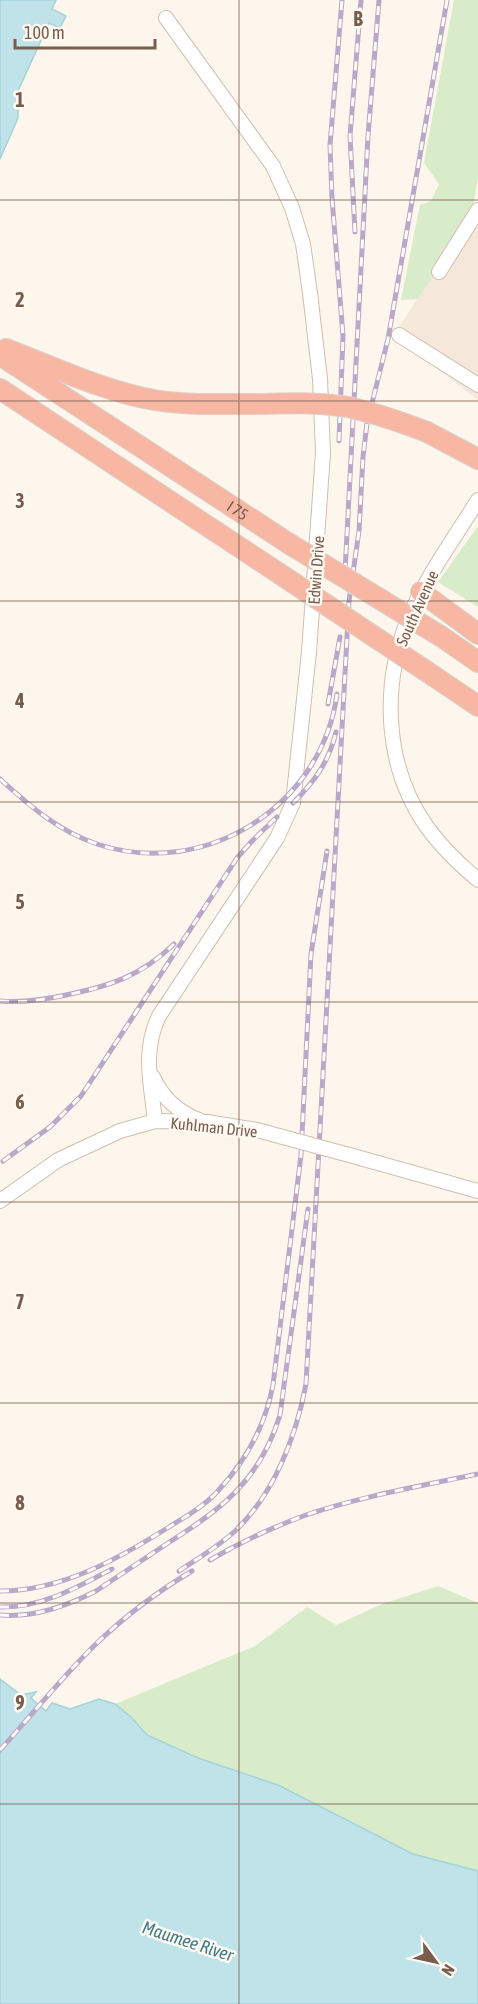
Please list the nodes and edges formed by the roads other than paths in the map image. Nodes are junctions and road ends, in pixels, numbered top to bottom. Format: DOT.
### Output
graph roads {
  1 [pos="166,18"];
  2 [pos="478,210"];
  3 [pos="439,272"];
  4 [pos="399,335"];
  5 [pos="0,347"];
  6 [pos="0,355"];
  7 [pos="478,385"];
  8 [pos="0,389"];
  9 [pos="478,459"];
  10 [pos="478,500"];
  11 [pos="421,592"];
  12 [pos="478,634"];
  13 [pos="478,662"];
  14 [pos="478,705"];
  15 [pos="478,880"];
  16 [pos="149,1063"];
  17 [pos="155,1121"];
  18 [pos="207,1122"];
  19 [pos="478,1191"];
  20 [pos="0,1201"];
  1 -- 16 [label="street, Edwin Drive"];
  2 -- 3 [label="street"];
  4 -- 7 [label="street"];
  5 -- 9 [label="highway, bridge"];
  6 -- 13 [label="highway, I 75 / I 75, bridge"];
  8 -- 14 [label="highway, I 75, bridge"];
  10 -- 11 [label="street, South Avenue"];
  11 -- 12 [label="highway"];
  11 -- 15 [label="street, South Avenue"];
  16 -- 17 [label="street, Edwin Drive"];
  16 -- 18 [label="street"];
  17 -- 18 [label="street, Kuhlman Drive"];
  17 -- 20 [label="street, Kuhlman Drive"];
  18 -- 19 [label="street, Kuhlman Drive, bridge"];
}
